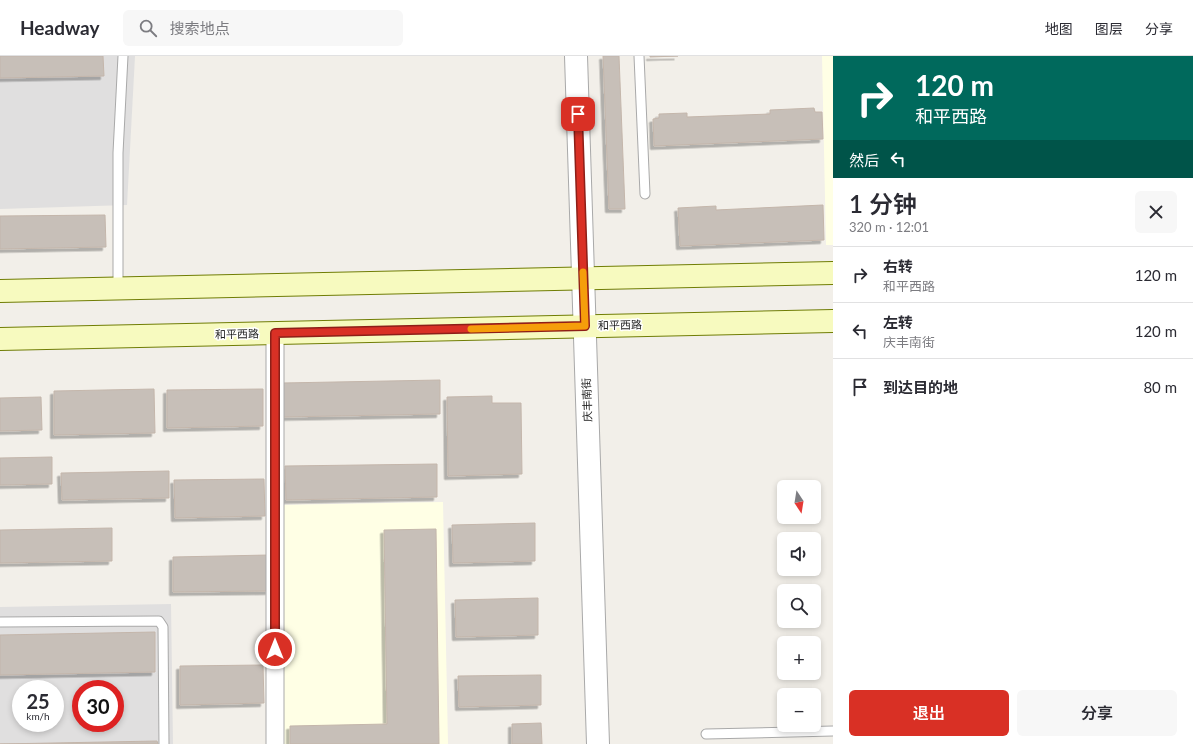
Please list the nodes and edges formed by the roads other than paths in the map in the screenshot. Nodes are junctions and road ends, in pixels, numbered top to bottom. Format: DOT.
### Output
graph roads {
  1 [pos="123,56"];
  2 [pos="576,56"];
  3 [pos="639,56"];
  4 [pos="645,194"];
  5 [pos="833,273"];
  6 [pos="583,278"];
  7 [pos="118,288"];
  8 [pos="0,290"];
  9 [pos="833,321"];
  10 [pos="585,326"];
  11 [pos="275,333"];
  12 [pos="0,339"];
  13 [pos="0,622"];
  14 [pos="833,731"];
  15 [pos="706,734"];
  16 [pos="164,744"];
  17 [pos="275,744"];
  18 [pos="598,744"];
  1 -- 7 [label="lane"];
  2 -- 6 [label="street, 庆丰南街"];
  3 -- 4 [label="lane"];
  5 -- 6 [label="main road"];
  6 -- 7 [label="main road"];
  6 -- 10 [label="street, 庆丰南街"];
  7 -- 8 [label="main road"];
  9 -- 10 [label="main road, 和平西路"];
  10 -- 11 [label="main road, 和平西路"];
  10 -- 18 [label="street, 庆丰南街"];
  11 -- 12 [label="main road, 和平西路"];
  11 -- 17 [label="street"];
  13 -- 16 [label="lane"];
  14 -- 15 [label="lane"];
}
